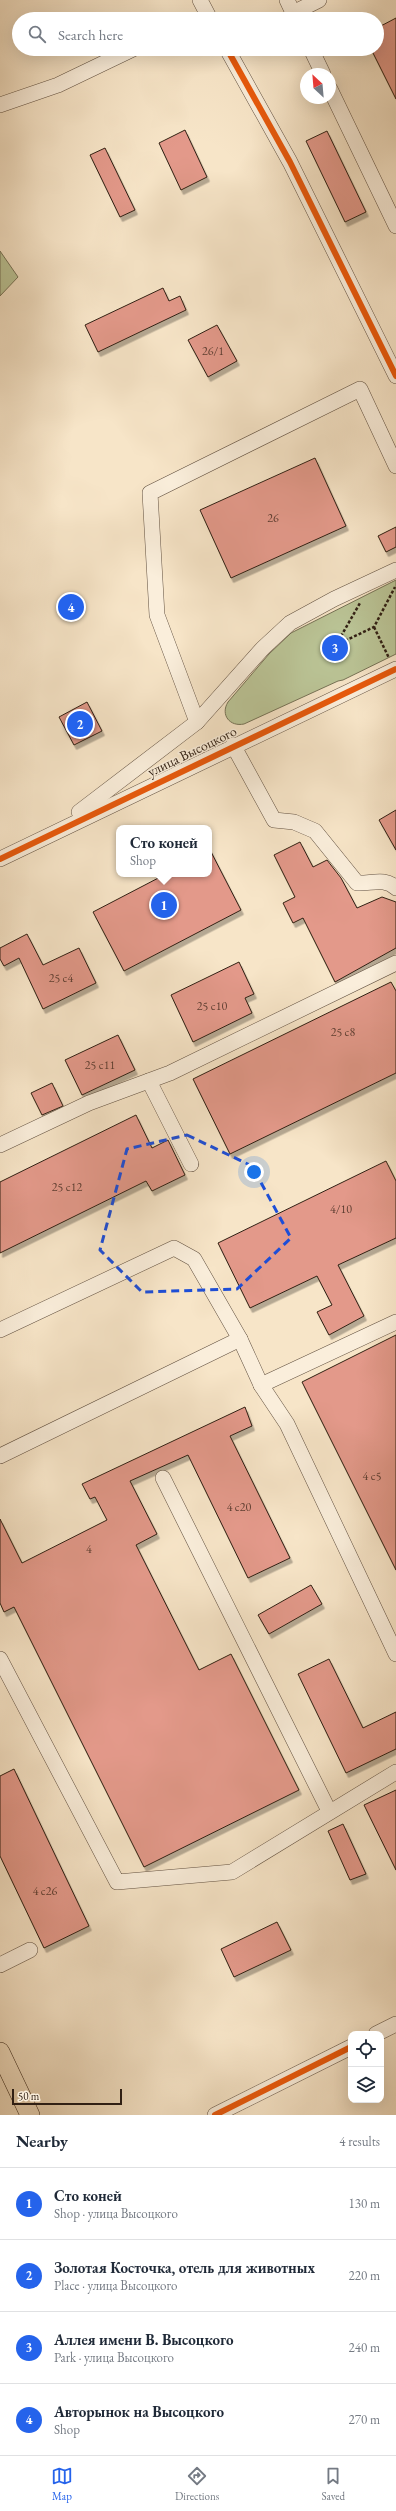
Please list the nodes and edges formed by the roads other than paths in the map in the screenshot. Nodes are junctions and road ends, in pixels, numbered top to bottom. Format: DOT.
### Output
graph roads {
  1 [pos="319,0"];
  2 [pos="292,11"];
  3 [pos="118,56"];
  4 [pos="231,56"];
  5 [pos="314,56"];
  6 [pos="320,68"];
  7 [pos="336,101"];
  8 [pos="0,106"];
  9 [pos="396,226"];
  10 [pos="396,376"];
  11 [pos="396,466"];
  12 [pos="396,570"];
  13 [pos="395,669"];
  14 [pos="197,722"];
  15 [pos="233,745"];
  16 [pos="52,832"];
  17 [pos="0,859"];
  18 [pos="396,888"];
  19 [pos="396,963"];
  20 [pos="149,1081"];
  21 [pos="0,1145"];
  22 [pos="191,1164"];
  23 [pos="396,1322"];
  24 [pos="0,1330"];
  25 [pos="240,1339"];
  26 [pos="261,1385"];
  27 [pos="0,1456"];
  28 [pos="163,1478"];
  29 [pos="396,1654"];
  30 [pos="0,1659"];
  31 [pos="396,1772"];
  32 [pos="329,1811"];
  33 [pos="30,1950"];
  34 [pos="0,1965"];
  35 [pos="396,2024"];
  36 [pos="382,2031"];
  37 [pos="348,2048"];
  38 [pos="0,2052"];
  39 [pos="30,2115"];
  40 [pos="215,2115"];
  1 -- 2 [label="street"];
  3 -- 8 [label="street"];
  4 -- 10 [label="street"];
  5 -- 6 [label="street"];
  7 -- 9 [label="street"];
  11 -- 14 [label="street"];
  12 -- 14 [label="street, улица Высоцкого"];
  13 -- 15 [label="street, улица Высоцкого"];
  14 -- 16 [label="street, улица Высоцкого"];
  15 -- 16 [label="street, улица Высоцкого"];
  15 -- 18 [label="street"];
  16 -- 17 [label="street, улица Высоцкого"];
  19 -- 20 [label="street"];
  20 -- 21 [label="street"];
  20 -- 22 [label="street"];
  23 -- 26 [label="street"];
  24 -- 25 [label="street"];
  25 -- 26 [label="street"];
  25 -- 27 [label="street"];
  26 -- 29 [label="street"];
  28 -- 32 [label="street"];
  30 -- 32 [label="street"];
  31 -- 32 [label="street"];
  33 -- 34 [label="street"];
  35 -- 36 [label="street"];
  37 -- 40 [label="street"];
  38 -- 39 [label="main road"];
}
